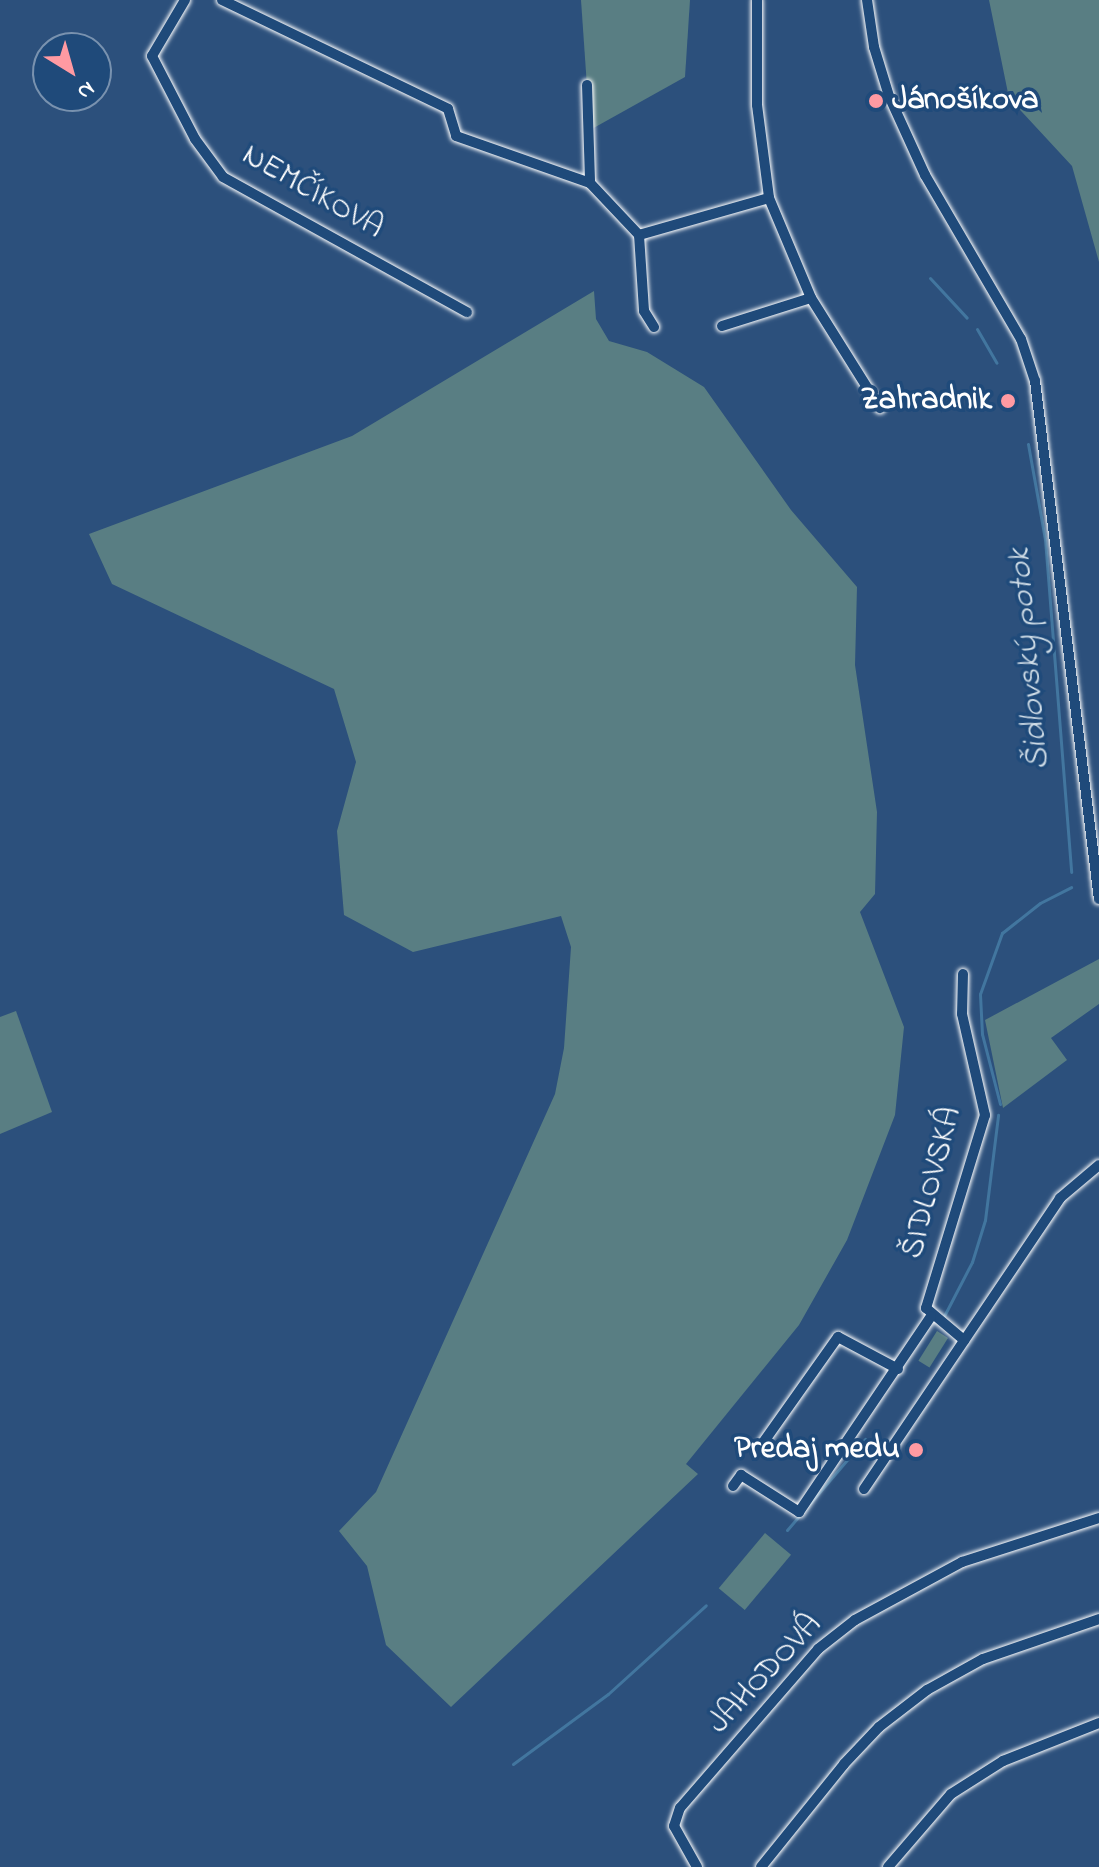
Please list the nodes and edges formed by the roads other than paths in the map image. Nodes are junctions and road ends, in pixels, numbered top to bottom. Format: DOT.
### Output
graph roads {
  1 [pos="185,0"];
  2 [pos="222,0"];
  3 [pos="757,0"];
  4 [pos="867,0"];
  5 [pos="587,85"];
  6 [pos="590,183"];
  7 [pos="769,198"];
  8 [pos="639,235"];
  9 [pos="811,298"];
  10 [pos="467,312"];
  11 [pos="722,326"];
  12 [pos="654,327"];
  13 [pos="880,408"];
  14 [pos="1099,899"];
  15 [pos="963,974"];
  16 [pos="1099,1165"];
  17 [pos="931,1316"];
  18 [pos="964,1340"];
  19 [pos="898,1369"];
  20 [pos="760,1447"];
  21 [pos="733,1486"];
  22 [pos="864,1489"];
  23 [pos="1099,1518"];
  24 [pos="1099,1619"];
  25 [pos="1099,1723"];
  26 [pos="697,1867"];
  27 [pos="761,1867"];
  28 [pos="888,1867"];
  1 -- 10 [label="street, NEMČÍKOVA"];
  2 -- 6 [label="street"];
  3 -- 7 [label="street"];
  4 -- 14 [label="street"];
  5 -- 6 [label="street"];
  6 -- 8 [label="street"];
  7 -- 8 [label="street"];
  7 -- 9 [label="street"];
  8 -- 12 [label="street"];
  9 -- 11 [label="street"];
  9 -- 13 [label="street"];
  15 -- 17 [label="street, ŠIDLOVSKÁ"];
  16 -- 18 [label="street"];
  17 -- 18 [label="street"];
  17 -- 19 [label="street"];
  18 -- 22 [label="street"];
  19 -- 20 [label="street"];
  19 -- 21 [label="street"];
  23 -- 26 [label="street, JAHODOVÁ"];
  24 -- 27 [label="street"];
  25 -- 28 [label="street"];
}
